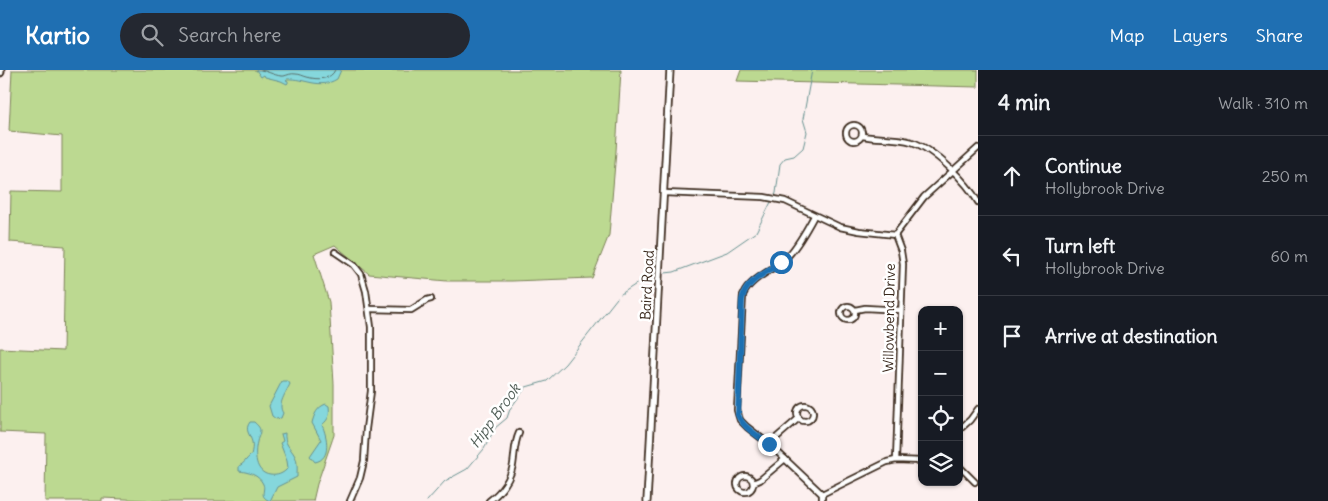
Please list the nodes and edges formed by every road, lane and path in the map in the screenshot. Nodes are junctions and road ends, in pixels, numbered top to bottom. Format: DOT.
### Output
graph roads {
  1 [pos="670,70"];
  2 [pos="862,136"];
  3 [pos="978,148"];
  4 [pos="952,170"];
  5 [pos="664,193"];
  6 [pos="978,202"];
  7 [pos="814,216"];
  8 [pos="895,235"];
  9 [pos="335,252"];
  10 [pos="431,299"];
  11 [pos="369,309"];
  12 [pos="855,310"];
  13 [pos="900,310"];
  14 [pos="978,409"];
  15 [pos="799,418"];
  16 [pos="963,426"];
  17 [pos="519,433"];
  18 [pos="769,444"];
  19 [pos="785,459"];
  20 [pos="896,460"];
  21 [pos="918,461"];
  22 [pos="963,470"];
  23 [pos="975,482"];
  24 [pos="753,483"];
  25 [pos="822,494"];
  26 [pos="350,501"];
  27 [pos="488,501"];
  28 [pos="648,501"];
  29 [pos="822,501"];
  1 -- 5 [label="street, Baird Road"];
  2 -- 4 [label="street"];
  3 -- 4 [label="street"];
  4 -- 6 [label="street"];
  4 -- 8 [label="street"];
  5 -- 7 [label="street"];
  5 -- 28 [label="street, Baird Road"];
  7 -- 8 [label="street"];
  7 -- 18 [label="street"];
  8 -- 13 [label="street, Willowbend Drive"];
  9 -- 11 [label="street"];
  10 -- 11 [label="street"];
  11 -- 26 [label="street"];
  12 -- 13 [label="street"];
  13 -- 20 [label="street, Willowbend Drive"];
  14 -- 16 [label="street"];
  15 -- 18 [label="street"];
  17 -- 27 [label="street"];
  18 -- 19 [label="street"];
  19 -- 24 [label="street"];
  19 -- 25 [label="street"];
  20 -- 21 [label="street"];
  20 -- 25 [label="street"];
  22 -- 23 [label="street"];
  25 -- 29 [label="street"];
}
